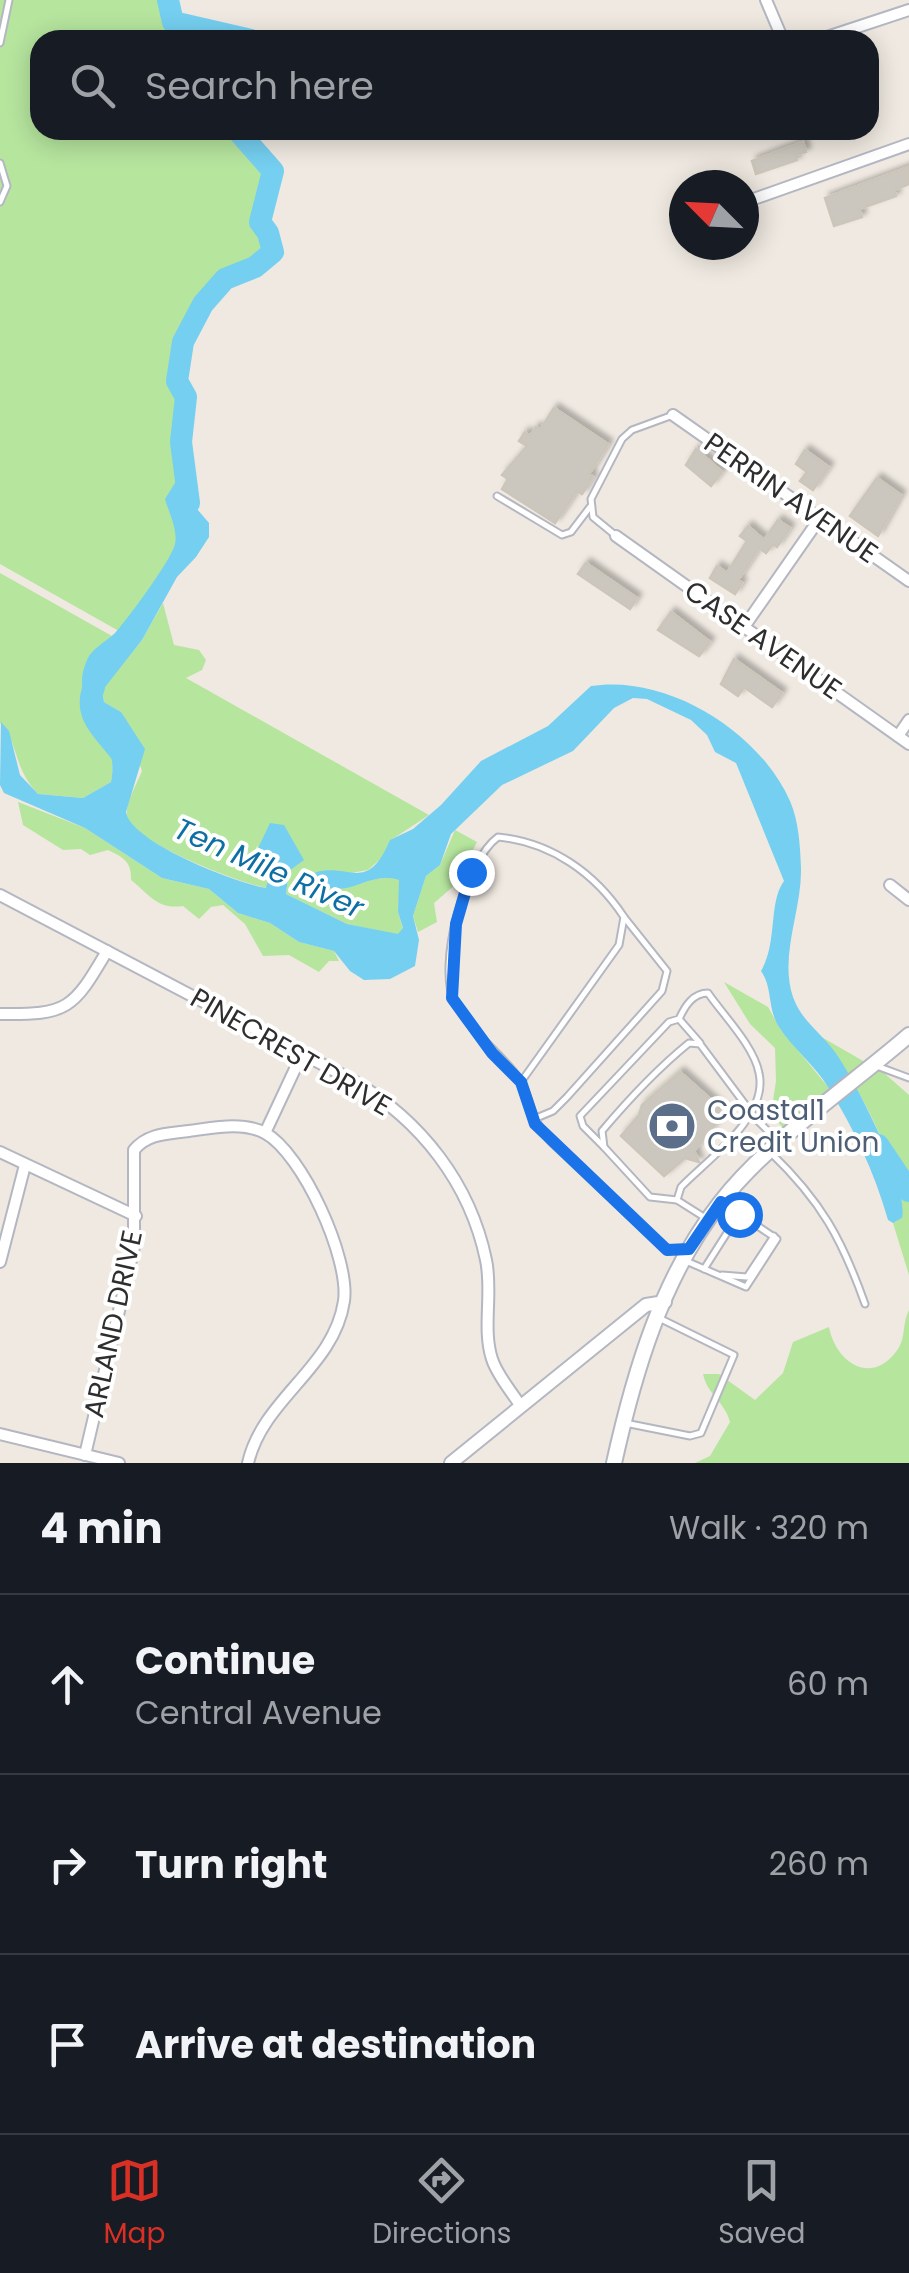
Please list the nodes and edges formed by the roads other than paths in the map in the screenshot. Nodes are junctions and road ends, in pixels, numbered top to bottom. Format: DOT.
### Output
graph roads {
  1 [pos="9,0"];
  2 [pos="766,0"];
  3 [pos="909,10"];
  4 [pos="778,30"];
  5 [pos="848,30"];
  6 [pos="0,44"];
  7 [pos="909,144"];
  8 [pos="0,163"];
  9 [pos="759,197"];
  10 [pos="0,202"];
  11 [pos="673,415"];
  12 [pos="497,496"];
  13 [pos="590,507"];
  14 [pos="820,518"];
  15 [pos="616,536"];
  16 [pos="909,581"];
  17 [pos="744,626"];
  18 [pos="909,720"];
  19 [pos="898,736"];
  20 [pos="909,744"];
  21 [pos="890,885"];
  22 [pos="0,895"];
  23 [pos="909,900"];
  24 [pos="624,918"];
  25 [pos="107,951"];
  26 [pos="0,1014"];
  27 [pos="679,1019"];
  28 [pos="909,1034"];
  29 [pos="700,1044"];
  30 [pos="302,1054"];
  31 [pos="868,1070"];
  32 [pos="909,1078"];
  33 [pos="521,1082"];
  34 [pos="752,1113"];
  35 [pos="533,1119"];
  36 [pos="265,1133"];
  37 [pos="604,1148"];
  38 [pos="776,1148"];
  39 [pos="0,1152"];
  40 [pos="25,1165"];
  41 [pos="676,1200"];
  42 [pos="721,1202"];
  43 [pos="739,1214"];
  44 [pos="136,1216"];
  45 [pos="708,1220"];
  46 [pos="686,1255"];
  47 [pos="0,1262"];
  48 [pos="704,1269"];
  49 [pos="665,1302"];
  50 [pos="865,1304"];
  51 [pos="658,1318"];
  52 [pos="520,1405"];
  53 [pos="623,1422"];
  54 [pos="0,1434"];
  55 [pos="85,1455"];
  56 [pos="120,1463"];
  57 [pos="248,1463"];
  58 [pos="450,1463"];
  59 [pos="614,1463"];
  1 -- 6 [label="lane"];
  2 -- 4 [label="street"];
  3 -- 5 [label="street"];
  7 -- 9 [label="street"];
  8 -- 10 [label="lane"];
  11 -- 13 [label="lane"];
  11 -- 14 [label="street, PERRIN AVENUE"];
  12 -- 13 [label="lane"];
  13 -- 15 [label="lane"];
  14 -- 16 [label="street, PERRIN AVENUE"];
  14 -- 17 [label="street"];
  15 -- 17 [label="street, CASE AVENUE"];
  17 -- 19 [label="street, CASE AVENUE"];
  18 -- 19 [label="street"];
  19 -- 20 [label="street, CASE AVENUE"];
  21 -- 23 [label="street"];
  22 -- 25 [label="street, PINECREST DRIVE"];
  24 -- 33 [label="lane"];
  24 -- 33 [label="lane"];
  24 -- 35 [label="lane"];
  25 -- 26 [label="street"];
  25 -- 30 [label="street, PINECREST DRIVE"];
  27 -- 29 [label="lane"];
  27 -- 34 [label="lane"];
  27 -- 37 [label="lane"];
  28 -- 31 [label="main road"];
  29 -- 34 [label="lane"];
  29 -- 37 [label="lane"];
  30 -- 36 [label="street"];
  30 -- 52 [label="street, PINECREST DRIVE"];
  31 -- 32 [label="lane"];
  31 -- 38 [label="main road"];
  33 -- 35 [label="lane"];
  34 -- 38 [label="lane"];
  34 -- 41 [label="lane"];
  35 -- 46 [label="lane"];
  36 -- 44 [label="street, ARLAND DRIVE"];
  36 -- 57 [label="street"];
  37 -- 41 [label="lane"];
  38 -- 42 [label="main road"];
  38 -- 50 [label="lane"];
  39 -- 40 [label="street"];
  40 -- 44 [label="street"];
  40 -- 47 [label="street"];
  41 -- 45 [label="lane"];
  42 -- 43 [label="lane"];
  42 -- 45 [label="main road"];
  43 -- 48 [label="lane"];
  43 -- 48 [label="lane"];
  44 -- 55 [label="street, ARLAND DRIVE"];
  45 -- 46 [label="main road"];
  46 -- 48 [label="lane"];
  46 -- 49 [label="main road"];
  49 -- 51 [label="main road"];
  49 -- 52 [label="street"];
  51 -- 53 [label="main road"];
  51 -- 53 [label="lane"];
  52 -- 58 [label="street"];
  53 -- 59 [label="main road"];
  54 -- 55 [label="street"];
  55 -- 56 [label="street"];
}
